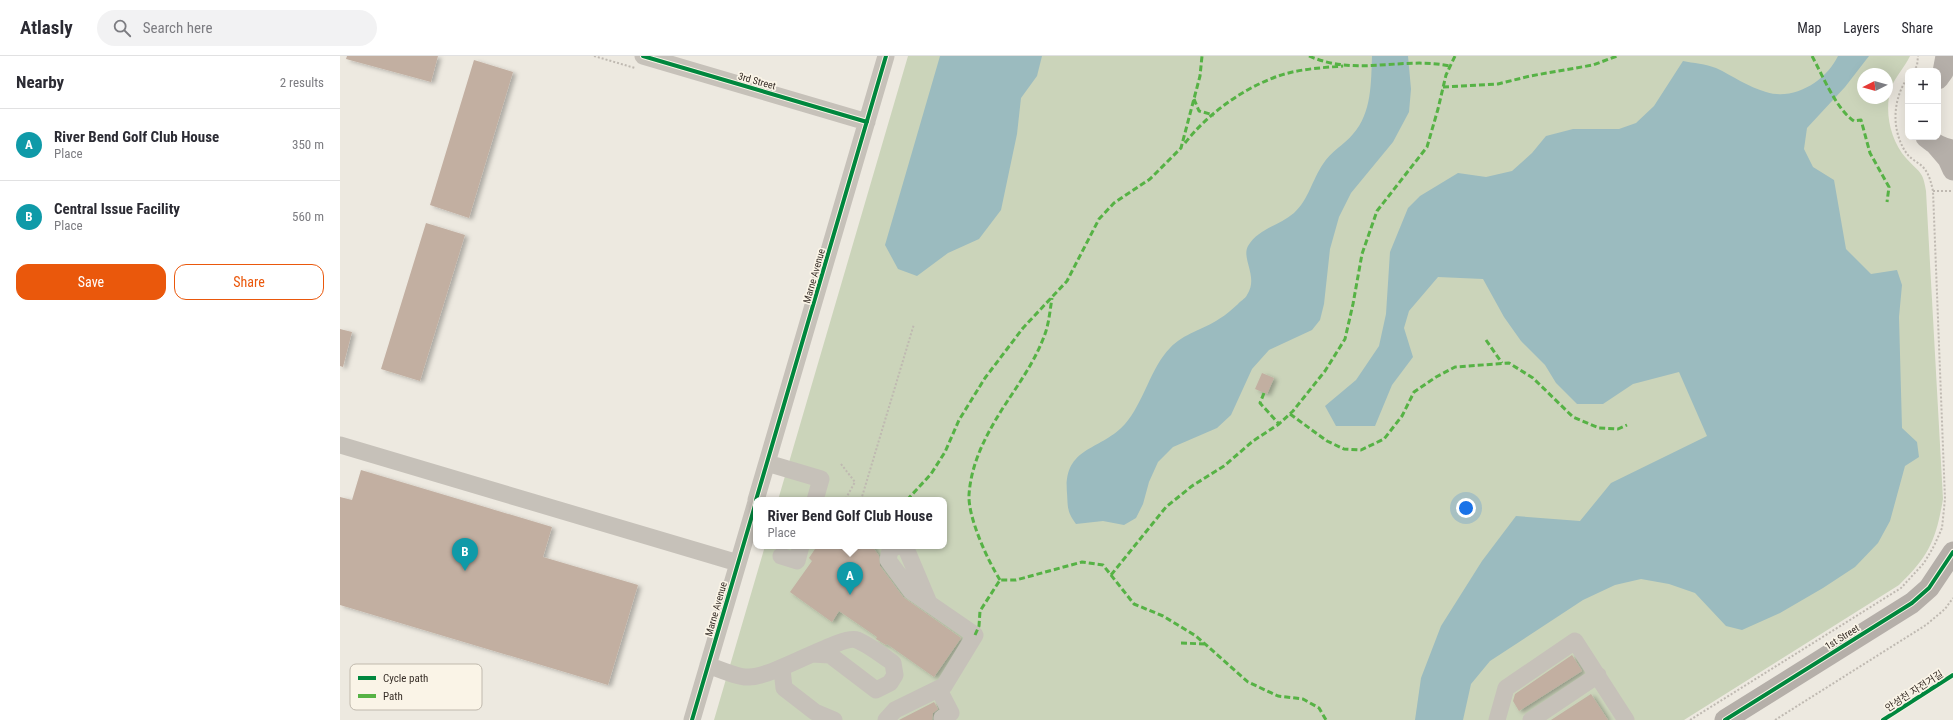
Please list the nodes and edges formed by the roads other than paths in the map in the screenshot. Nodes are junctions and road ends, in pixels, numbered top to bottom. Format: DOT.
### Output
graph roads {
  1 [pos="643,56"];
  2 [pos="886,56"];
  3 [pos="1946,56"];
  4 [pos="1950,56"];
  5 [pos="1953,63"];
  6 [pos="1941,75"];
  7 [pos="1953,78"];
  8 [pos="1941,81"];
  9 [pos="867,122"];
  10 [pos="1938,144"];
  11 [pos="1953,170"];
  12 [pos="340,446"];
  13 [pos="767,463"];
  14 [pos="757,497"];
  15 [pos="816,497"];
  16 [pos="753,511"];
  17 [pos="892,549"];
  18 [pos="906,549"];
  19 [pos="1953,552"];
  20 [pos="781,556"];
  21 [pos="803,557"];
  22 [pos="738,562"];
  23 [pos="929,603"];
  24 [pos="812,654"];
  25 [pos="708,666"];
  26 [pos="782,669"];
  27 [pos="1598,675"];
  28 [pos="939,690"];
  29 [pos="942,718"];
  30 [pos="692,720"];
  31 [pos="834,720"];
  32 [pos="886,720"];
  33 [pos="1497,720"];
  34 [pos="1531,720"];
  35 [pos="1626,720"];
  36 [pos="1725,720"];
  1 -- 9 [label="street, 3rd Street"];
  2 -- 9 [label="street, Marne Avenue"];
  3 -- 6 [label="main road"];
  4 -- 5 [label="main road"];
  7 -- 8 [label="main road"];
  9 -- 13 [label="street, Marne Avenue"];
  10 -- 11 [label="main road"];
  12 -- 22 [label="street"];
  13 -- 14 [label="street, Marne Avenue"];
  13 -- 15 [label="street"];
  16 -- 22 [label="street, Marne Avenue"];
  17 -- 23 [label="street"];
  18 -- 23 [label="street"];
  19 -- 36 [label="main road, 1st Street"];
  20 -- 21 [label="street"];
  22 -- 25 [label="street, Marne Avenue"];
  23 -- 28 [label="street"];
  24 -- 26 [label="street"];
  25 -- 26 [label="street"];
  25 -- 30 [label="street, Marne Avenue"];
  26 -- 31 [label="street"];
  27 -- 33 [label="street"];
  27 -- 34 [label="street"];
  27 -- 35 [label="street"];
  28 -- 29 [label="street"];
  28 -- 32 [label="street"];
}
